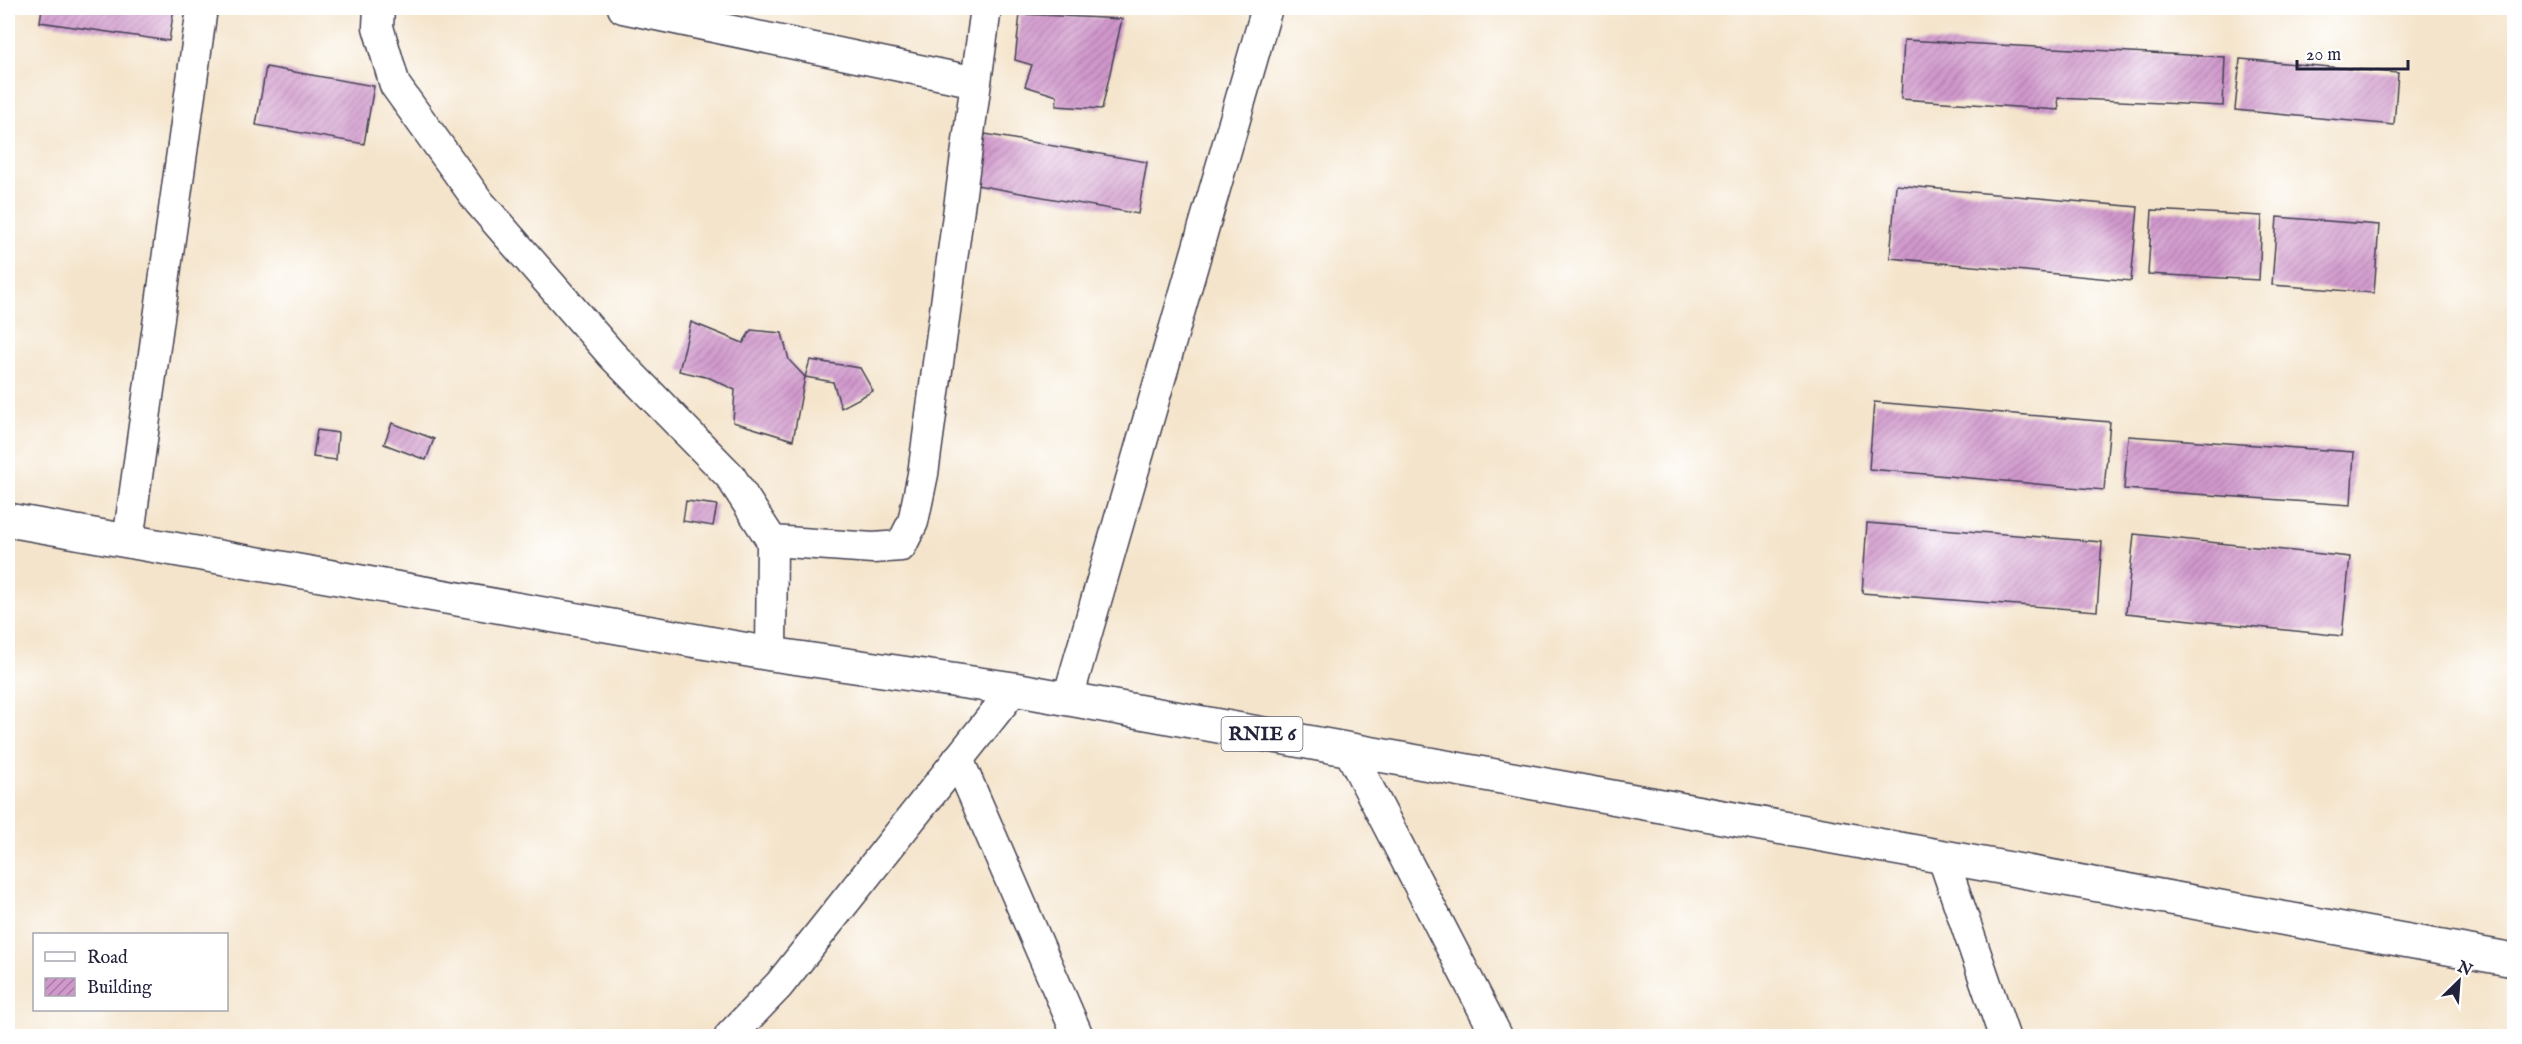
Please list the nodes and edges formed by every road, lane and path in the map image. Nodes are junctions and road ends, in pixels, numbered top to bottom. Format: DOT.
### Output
graph roads {
  1 [pos="202,8"];
  2 [pos="380,8"];
  3 [pos="623,8"];
  4 [pos="986,8"];
  5 [pos="1267,8"];
  6 [pos="976,82"];
  7 [pos="8,520"];
  8 [pos="128,541"];
  9 [pos="772,541"];
  10 [pos="771,654"];
  11 [pos="1014,689"];
  12 [pos="1068,698"];
  13 [pos="1349,750"];
  14 [pos="958,759"];
  15 [pos="1943,858"];
  16 [pos="2514,960"];
  17 [pos="730,1036"];
  18 [pos="1078,1036"];
  19 [pos="1497,1036"];
  20 [pos="2004,1036"];
  1 -- 8 [label="street"];
  2 -- 9 [label="street"];
  3 -- 6 [label="street"];
  4 -- 6 [label="street"];
  5 -- 12 [label="street"];
  6 -- 9 [label="street"];
  7 -- 8 [label="main road, RNIE 6"];
  8 -- 10 [label="main road, RNIE 6"];
  9 -- 10 [label="street"];
  10 -- 11 [label="main road, RNIE 6"];
  11 -- 12 [label="main road, RNIE 6"];
  11 -- 14 [label="street"];
  12 -- 13 [label="main road, RNIE 6"];
  13 -- 15 [label="main road, RNIE 6"];
  13 -- 19 [label="street"];
  14 -- 17 [label="street"];
  14 -- 18 [label="street"];
  15 -- 16 [label="main road, RNIE 6"];
  15 -- 20 [label="street"];
}
